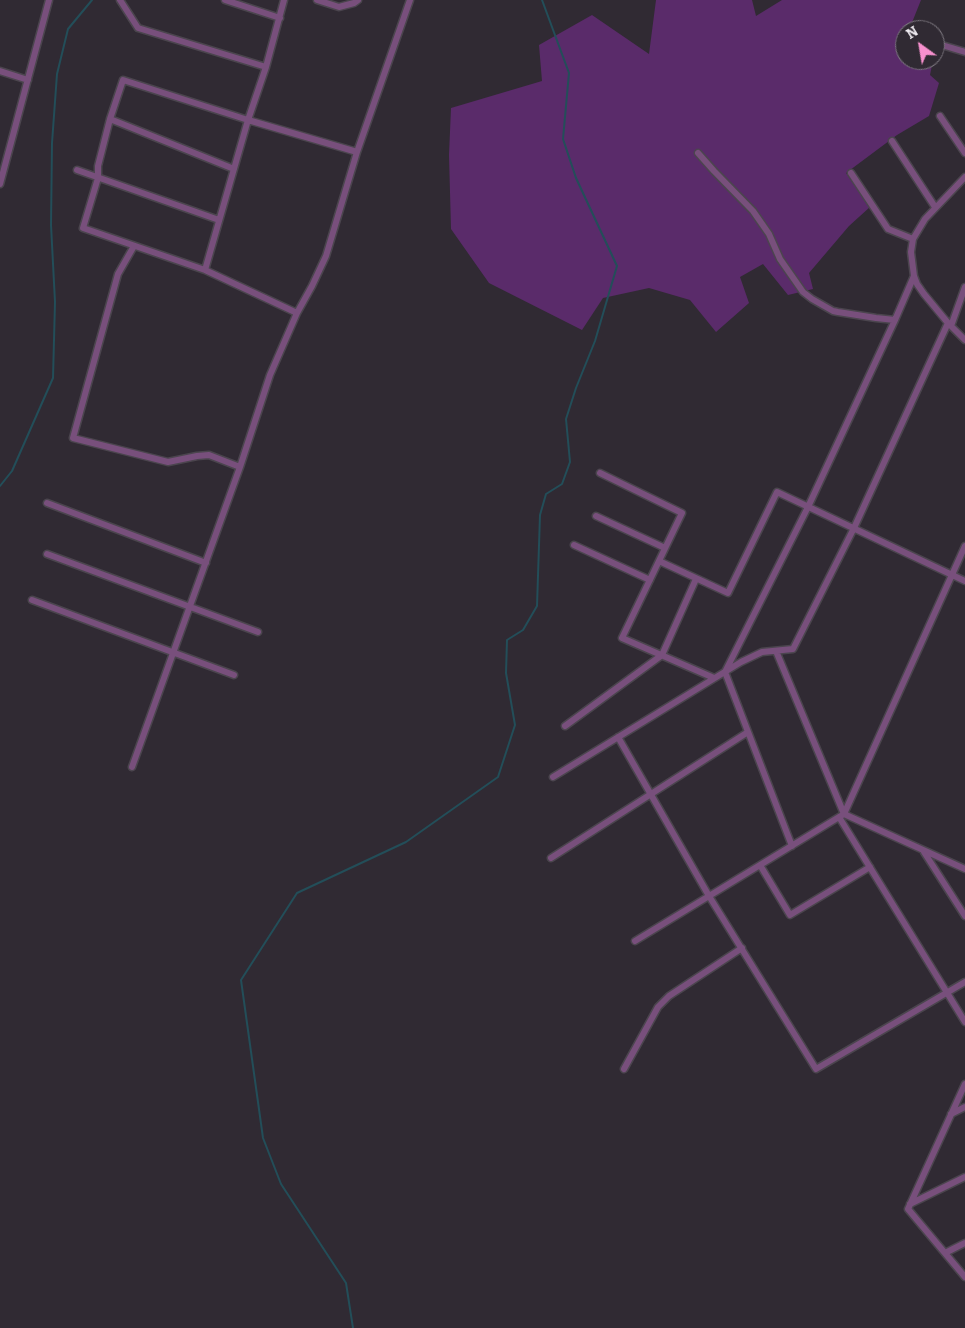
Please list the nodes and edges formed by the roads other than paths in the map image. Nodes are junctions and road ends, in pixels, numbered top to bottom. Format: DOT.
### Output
graph roads {
  1 [pos="50,0"];
  2 [pos="120,0"];
  3 [pos="224,0"];
  4 [pos="284,0"];
  5 [pos="317,0"];
  6 [pos="358,0"];
  7 [pos="410,0"];
  8 [pos="280,18"];
  9 [pos="945,46"];
  10 [pos="965,52"];
  11 [pos="266,67"];
  12 [pos="0,71"];
  13 [pos="28,80"];
  14 [pos="940,116"];
  15 [pos="110,119"];
  16 [pos="248,120"];
  17 [pos="892,141"];
  18 [pos="357,152"];
  19 [pos="698,153"];
  20 [pos="965,153"];
  21 [pos="234,168"];
  22 [pos="77,170"];
  23 [pos="851,174"];
  24 [pos="965,177"];
  25 [pos="98,178"];
  26 [pos="0,184"];
  27 [pos="935,207"];
  28 [pos="219,220"];
  29 [pos="913,239"];
  30 [pos="134,246"];
  31 [pos="205,270"];
  32 [pos="914,276"];
  33 [pos="965,287"];
  34 [pos="297,313"];
  35 [pos="895,320"];
  36 [pos="950,324"];
  37 [pos="965,340"];
  38 [pos="240,467"];
  39 [pos="600,473"];
  40 [pos="47,503"];
  41 [pos="808,507"];
  42 [pos="596,516"];
  43 [pos="854,528"];
  44 [pos="574,545"];
  45 [pos="965,546"];
  46 [pos="665,548"];
  47 [pos="48,554"];
  48 [pos="659,561"];
  49 [pos="206,563"];
  50 [pos="952,575"];
  51 [pos="696,579"];
  52 [pos="650,580"];
  53 [pos="965,581"];
  54 [pos="32,600"];
  55 [pos="190,607"];
  56 [pos="258,632"];
  57 [pos="776,651"];
  58 [pos="173,652"];
  59 [pos="662,655"];
  60 [pos="725,672"];
  61 [pos="234,675"];
  62 [pos="714,678"];
  63 [pos="565,726"];
  64 [pos="748,732"];
  65 [pos="618,737"];
  66 [pos="132,767"];
  67 [pos="553,777"];
  68 [pos="651,794"];
  69 [pos="842,815"];
  70 [pos="792,846"];
  71 [pos="924,850"];
  72 [pos="551,858"];
  73 [pos="760,865"];
  74 [pos="870,866"];
  75 [pos="965,869"];
  76 [pos="709,896"];
  77 [pos="965,916"];
  78 [pos="635,941"];
  79 [pos="742,948"];
  80 [pos="965,982"];
  81 [pos="947,992"];
  82 [pos="965,1022"];
  83 [pos="624,1070"];
  84 [pos="965,1084"];
  85 [pos="965,1107"];
  86 [pos="951,1114"];
  87 [pos="965,1177"];
  88 [pos="910,1204"];
  89 [pos="965,1243"];
  90 [pos="945,1253"];
  91 [pos="965,1277"];
  1 -- 13 [label="street"];
  2 -- 11 [label="street"];
  3 -- 8 [label="street"];
  4 -- 8 [label="street"];
  5 -- 6 [label="street"];
  7 -- 18 [label="street"];
  8 -- 11 [label="street"];
  9 -- 10 [label="street"];
  11 -- 16 [label="street"];
  12 -- 13 [label="street"];
  13 -- 26 [label="street"];
  14 -- 20 [label="street"];
  15 -- 16 [label="street"];
  15 -- 21 [label="street"];
  15 -- 25 [label="street"];
  16 -- 18 [label="street"];
  16 -- 21 [label="street"];
  17 -- 27 [label="street"];
  18 -- 34 [label="street"];
  19 -- 35 [label="street"];
  21 -- 28 [label="street"];
  22 -- 25 [label="street"];
  23 -- 29 [label="street"];
  24 -- 27 [label="street"];
  25 -- 28 [label="street"];
  25 -- 30 [label="street"];
  27 -- 29 [label="street"];
  28 -- 31 [label="street"];
  29 -- 32 [label="street"];
  30 -- 31 [label="street"];
  30 -- 38 [label="street"];
  31 -- 34 [label="street"];
  32 -- 35 [label="street"];
  32 -- 36 [label="street"];
  33 -- 36 [label="street"];
  34 -- 38 [label="street"];
  35 -- 41 [label="street"];
  36 -- 37 [label="street"];
  36 -- 43 [label="street"];
  38 -- 49 [label="street"];
  39 -- 46 [label="street"];
  40 -- 49 [label="street"];
  41 -- 43 [label="street"];
  41 -- 51 [label="street"];
  41 -- 60 [label="street"];
  42 -- 46 [label="street"];
  43 -- 50 [label="street"];
  43 -- 57 [label="street"];
  44 -- 52 [label="street"];
  45 -- 50 [label="street"];
  46 -- 48 [label="street"];
  47 -- 55 [label="street"];
  48 -- 51 [label="street"];
  48 -- 52 [label="street"];
  49 -- 55 [label="street"];
  50 -- 53 [label="street"];
  50 -- 69 [label="street"];
  51 -- 59 [label="street"];
  52 -- 59 [label="street"];
  54 -- 58 [label="street"];
  55 -- 56 [label="street"];
  55 -- 58 [label="street"];
  57 -- 60 [label="street"];
  57 -- 69 [label="street"];
  58 -- 61 [label="street"];
  58 -- 66 [label="street"];
  59 -- 62 [label="street"];
  59 -- 63 [label="street"];
  60 -- 62 [label="street"];
  60 -- 64 [label="street"];
  62 -- 65 [label="street"];
  64 -- 68 [label="street"];
  64 -- 70 [label="street"];
  65 -- 67 [label="street"];
  65 -- 68 [label="street"];
  68 -- 72 [label="street"];
  68 -- 76 [label="street"];
  69 -- 70 [label="street"];
  69 -- 71 [label="street"];
  69 -- 74 [label="street"];
  70 -- 73 [label="street"];
  71 -- 75 [label="street"];
  71 -- 77 [label="street"];
  73 -- 74 [label="street"];
  73 -- 76 [label="street"];
  74 -- 81 [label="street"];
  76 -- 78 [label="street"];
  76 -- 79 [label="street"];
  79 -- 81 [label="street"];
  79 -- 83 [label="street"];
  80 -- 81 [label="street"];
  81 -- 82 [label="street"];
  84 -- 86 [label="street"];
  85 -- 86 [label="street"];
  86 -- 88 [label="street"];
  87 -- 88 [label="street"];
  88 -- 90 [label="street"];
  89 -- 90 [label="street"];
  90 -- 91 [label="street"];
}
